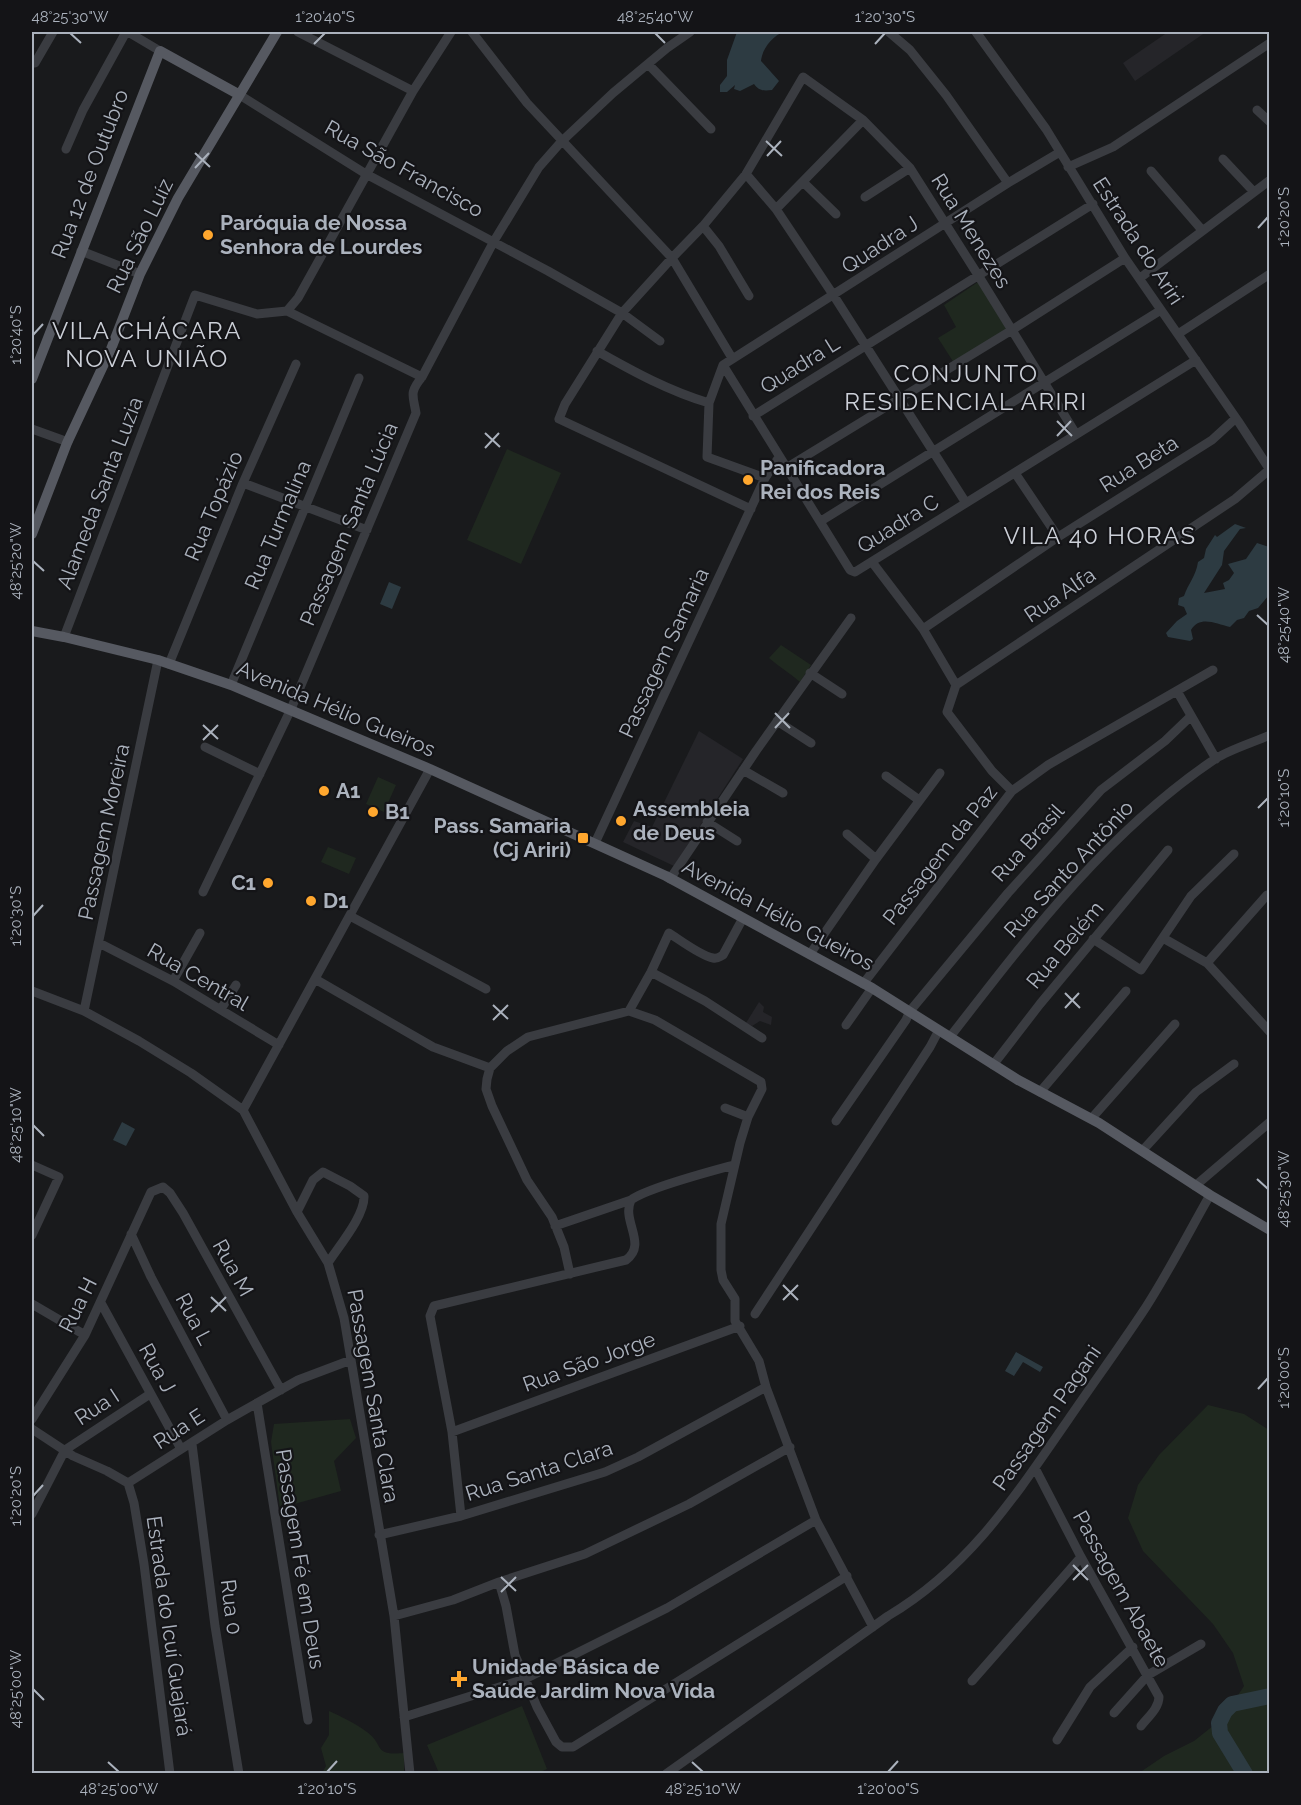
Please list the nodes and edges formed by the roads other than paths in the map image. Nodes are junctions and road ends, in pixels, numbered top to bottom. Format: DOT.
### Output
graph roads {
  1 [pos="53,32"];
  2 [pos="127,32"];
  3 [pos="277,32"];
  4 [pos="298,32"];
  5 [pos="451,32"];
  6 [pos="472,32"];
  7 [pos="690,32"];
  8 [pos="890,32"];
  9 [pos="976,32"];
  10 [pos="1269,43"];
  11 [pos="160,51"];
  12 [pos="35,63"];
  13 [pos="648,64"];
  14 [pos="413,91"];
  15 [pos="238,94"];
  16 [pos="1257,110"];
  17 [pos="863,120"];
  18 [pos="1269,122"];
  19 [pos="711,129"];
  20 [pos="561,142"];
  21 [pos="66,149"];
  22 [pos="1060,152"];
  23 [pos="1223,159"];
  24 [pos="1068,167"];
  25 [pos="910,168"];
  26 [pos="1151,171"];
  27 [pos="366,174"];
  28 [pos="746,174"];
  29 [pos="1269,180"];
  30 [pos="803,182"];
  31 [pos="1008,183"];
  32 [pos="1254,192"];
  33 [pos="865,197"];
  34 [pos="1093,204"];
  35 [pos="776,208"];
  36 [pos="836,214"];
  37 [pos="945,224"];
  38 [pos="703,226"];
  39 [pos="1202,230"];
  40 [pos="494,241"];
  41 [pos="81,251"];
  42 [pos="672,258"];
  43 [pos="1125,258"];
  44 [pos="140,274"];
  45 [pos="1269,274"];
  46 [pos="978,275"];
  47 [pos="1140,278"];
  48 [pos="749,296"];
  49 [pos="834,296"];
  50 [pos="1161,310"];
  51 [pos="288,311"];
  52 [pos="622,314"];
  53 [pos="1012,330"];
  54 [pos="1178,334"];
  55 [pos="660,341"];
  56 [pos="866,345"];
  57 [pos="597,351"];
  58 [pos="732,358"];
  59 [pos="1196,360"];
  60 [pos="296,364"];
  61 [pos="723,365"];
  62 [pos="422,377"];
  63 [pos="359,378"];
  64 [pos="32,379"];
  65 [pos="1044,382"];
  66 [pos="900,398"];
  67 [pos="709,403"];
  68 [pos="753,416"];
  69 [pos="1236,418"];
  70 [pos="32,429"];
  71 [pos="1076,435"];
  72 [pos="68,442"];
  73 [pos="934,451"];
  74 [pos="779,457"];
  75 [pos="786,468"];
  76 [pos="1269,470"];
  77 [pos="1015,473"];
  78 [pos="765,478"];
  79 [pos="243,483"];
  80 [pos="966,503"];
  81 [pos="305,507"];
  82 [pos="750,509"];
  83 [pos="821,521"];
  84 [pos="367,530"];
  85 [pos="32,534"];
  86 [pos="1058,537"];
  87 [pos="872,562"];
  88 [pos="851,618"];
  89 [pos="923,629"];
  90 [pos="32,631"];
  91 [pos="64,637"];
  92 [pos="164,662"];
  93 [pos="1213,670"];
  94 [pos="810,673"];
  95 [pos="231,685"];
  96 [pos="956,685"];
  97 [pos="1177,691"];
  98 [pos="842,694"];
  99 [pos="291,709"];
  100 [pos="1191,716"];
  101 [pos="777,721"];
  102 [pos="1269,735"];
  103 [pos="811,743"];
  104 [pos="205,747"];
  105 [pos="1216,759"];
  106 [pos="430,769"];
  107 [pos="743,770"];
  108 [pos="940,773"];
  109 [pos="260,774"];
  110 [pos="886,776"];
  111 [pos="1012,791"];
  112 [pos="783,793"];
  113 [pos="919,800"];
  114 [pos="707,822"];
  115 [pos="847,834"];
  116 [pos="737,841"];
  117 [pos="595,843"];
  118 [pos="1168,850"];
  119 [pos="1234,854"];
  120 [pos="876,859"];
  121 [pos="670,879"];
  122 [pos="203,892"];
  123 [pos="1267,895"];
  124 [pos="350,916"];
  125 [pos="743,918"];
  126 [pos="200,933"];
  127 [pos="1163,938"];
  128 [pos="1094,939"];
  129 [pos="99,943"];
  130 [pos="810,954"];
  131 [pos="1207,963"];
  132 [pos="651,972"];
  133 [pos="315,979"];
  134 [pos="173,981"];
  135 [pos="236,985"];
  136 [pos="867,986"];
  137 [pos="486,989"];
  138 [pos="32,991"];
  139 [pos="1126,991"];
  140 [pos="221,1009"];
  141 [pos="84,1011"];
  142 [pos="629,1011"];
  143 [pos="910,1011"];
  144 [pos="1175,1024"];
  145 [pos="846,1025"];
  146 [pos="939,1030"];
  147 [pos="1269,1032"];
  148 [pos="950,1037"];
  149 [pos="762,1038"];
  150 [pos="279,1045"];
  151 [pos="1234,1064"];
  152 [pos="993,1065"];
  153 [pos="490,1068"];
  154 [pos="1040,1092"];
  155 [pos="725,1108"];
  156 [pos="243,1110"];
  157 [pos="748,1117"];
  158 [pos="1091,1119"];
  159 [pos="836,1121"];
  160 [pos="1269,1122"];
  161 [pos="1142,1151"];
  162 [pos="32,1165"];
  163 [pos="734,1165"];
  164 [pos="1195,1186"];
  165 [pos="1210,1195"];
  166 [pos="631,1200"];
  167 [pos="146,1202"];
  168 [pos="297,1212"];
  169 [pos="555,1226"];
  170 [pos="1269,1230"];
  171 [pos="32,1234"];
  172 [pos="131,1234"];
  173 [pos="328,1263"];
  174 [pos="570,1274"];
  175 [pos="101,1303"];
  176 [pos="32,1304"];
  177 [pos="755,1314"];
  178 [pos="740,1326"];
  179 [pos="85,1335"];
  180 [pos="351,1360"];
  181 [pos="766,1387"];
  182 [pos="281,1390"];
  183 [pos="150,1394"];
  184 [pos="257,1403"];
  185 [pos="32,1419"];
  186 [pos="227,1420"];
  187 [pos="32,1429"];
  188 [pos="452,1432"];
  189 [pos="192,1444"];
  190 [pos="790,1447"];
  191 [pos="181,1449"];
  192 [pos="64,1450"];
  193 [pos="1035,1468"];
  194 [pos="128,1484"];
  195 [pos="34,1502"];
  196 [pos="32,1514"];
  197 [pos="461,1516"];
  198 [pos="816,1520"];
  199 [pos="380,1535"];
  200 [pos="1081,1557"];
  201 [pos="847,1576"];
  202 [pos="499,1582"];
  203 [pos="394,1616"];
  204 [pos="873,1627"];
  205 [pos="1201,1644"];
  206 [pos="1133,1647"];
  207 [pos="1148,1675"];
  208 [pos="525,1679"];
  209 [pos="972,1681"];
  210 [pos="1114,1713"];
  211 [pos="404,1718"];
  212 [pos="308,1720"];
  213 [pos="1141,1726"];
  214 [pos="1057,1740"];
  215 [pos="170,1773"];
  216 [pos="239,1773"];
  217 [pos="410,1773"];
  218 [pos="666,1773"];
  1 -- 12 [label="street"];
  2 -- 11 [label="street, Rua São Francisco"];
  2 -- 21 [label="street"];
  3 -- 15 [label="main road, Rua São Luíz"];
  4 -- 14 [label="street"];
  5 -- 14 [label="street"];
  6 -- 20 [label="street"];
  7 -- 13 [label="street, Passagem Santa Lúcia"];
  8 -- 31 [label="street"];
  9 -- 22 [label="street, Estrada do Ariri"];
  10 -- 24 [label="street"];
  11 -- 15 [label="main road, Rua São Francisco"];
  11 -- 41 [label="main road, Rua 12 de Outubro"];
  13 -- 19 [label="street"];
  13 -- 20 [label="street, Passagem Santa Lúcia"];
  14 -- 27 [label="street"];
  15 -- 27 [label="street, Rua São Francisco"];
  15 -- 44 [label="main road, Rua São Luíz"];
  16 -- 18 [label="street"];
  17 -- 25 [label="street, Rua Menezes"];
  17 -- 28 [label="street, Rua Menezes"];
  17 -- 30 [label="street"];
  20 -- 40 [label="street, Passagem Santa Lúcia"];
  20 -- 42 [label="street"];
  22 -- 24 [label="street, Estrada do Ariri"];
  22 -- 31 [label="street, Quadra J"];
  23 -- 32 [label="street"];
  24 -- 34 [label="street, Estrada do Ariri"];
  25 -- 33 [label="street"];
  25 -- 37 [label="street, Rua Menezes"];
  26 -- 39 [label="street"];
  27 -- 40 [label="street, Rua São Francisco"];
  27 -- 51 [label="street"];
  28 -- 35 [label="street"];
  28 -- 38 [label="street"];
  29 -- 32 [label="street"];
  30 -- 35 [label="street"];
  30 -- 36 [label="street"];
  31 -- 37 [label="street, Quadra J"];
  32 -- 39 [label="street"];
  34 -- 43 [label="street, Estrada do Ariri"];
  34 -- 46 [label="street"];
  35 -- 49 [label="street"];
  37 -- 46 [label="street, Rua Menezes"];
  37 -- 49 [label="street, Quadra J"];
  38 -- 42 [label="street"];
  38 -- 48 [label="street"];
  39 -- 47 [label="street"];
  40 -- 52 [label="street, Rua São Francisco"];
  40 -- 62 [label="street, Passagem Santa Lúcia"];
  41 -- 44 [label="street"];
  41 -- 64 [label="main road, Rua 12 de Outubro"];
  42 -- 52 [label="street"];
  42 -- 58 [label="street"];
  43 -- 47 [label="street, Estrada do Ariri"];
  43 -- 53 [label="street"];
  44 -- 72 [label="main road, Rua São Luíz"];
  45 -- 54 [label="street"];
  46 -- 53 [label="street, Rua Menezes"];
  46 -- 56 [label="street"];
  47 -- 50 [label="street, Estrada do Ariri"];
  49 -- 56 [label="street"];
  49 -- 58 [label="street, Quadra L"];
  50 -- 54 [label="street, Estrada do Ariri"];
  50 -- 65 [label="street, Quadra C"];
  51 -- 62 [label="street"];
  51 -- 91 [label="street, Alameda Santa Luzia"];
  52 -- 55 [label="street, Rua São Francisco"];
  52 -- 57 [label="street"];
  53 -- 65 [label="street, Rua Menezes"];
  53 -- 66 [label="street"];
  54 -- 59 [label="street, Estrada do Ariri"];
  56 -- 66 [label="street"];
  56 -- 68 [label="street, Quadra L"];
  57 -- 67 [label="street"];
  57 -- 82 [label="street"];
  58 -- 61 [label="street"];
  59 -- 69 [label="street, Estrada do Ariri"];
  59 -- 71 [label="street, Quadra C"];
  60 -- 79 [label="street, Rua Topázio"];
  61 -- 67 [label="street"];
  61 -- 68 [label="street"];
  62 -- 84 [label="street, Passagem Santa Lúcia"];
  63 -- 81 [label="street, Rua Turmalina"];
  65 -- 71 [label="street, Rua Menezes"];
  65 -- 73 [label="street, Quadra C"];
  66 -- 73 [label="street"];
  66 -- 75 [label="street"];
  67 -- 78 [label="street"];
  68 -- 74 [label="street"];
  69 -- 76 [label="street, Estrada do Ariri"];
  69 -- 86 [label="street, Rua Beta"];
  70 -- 72 [label="street"];
  71 -- 77 [label="street, Quadra C"];
  72 -- 85 [label="main road, Rua São Luíz"];
  73 -- 80 [label="street"];
  73 -- 83 [label="street, Quadra C"];
  74 -- 75 [label="street"];
  74 -- 78 [label="street, Passagem Samaria"];
  75 -- 83 [label="street"];
  76 -- 96 [label="street, Rua Alfa"];
  77 -- 80 [label="street, Quadra C"];
  77 -- 86 [label="street"];
  78 -- 82 [label="street, Passagem Samaria"];
  79 -- 81 [label="street"];
  79 -- 92 [label="street, Rua Topázio"];
  80 -- 87 [label="street, Quadra C"];
  81 -- 84 [label="street"];
  81 -- 95 [label="street, Rua Turmalina"];
  82 -- 117 [label="street, Passagem Samaria"];
  83 -- 87 [label="street, Quadra C"];
  84 -- 99 [label="street, Passagem Santa Lúcia"];
  86 -- 89 [label="street, Rua Beta"];
  87 -- 89 [label="street"];
  88 -- 94 [label="street"];
  89 -- 96 [label="street"];
  90 -- 91 [label="main road, Avenida Hélio Gueiros"];
  91 -- 92 [label="main road, Avenida Hélio Gueiros"];
  92 -- 95 [label="main road, Avenida Hélio Gueiros"];
  92 -- 129 [label="street, Passagem Moreira"];
  93 -- 97 [label="street, Passagem da Paz"];
  94 -- 98 [label="street"];
  94 -- 101 [label="street"];
  95 -- 99 [label="main road, Avenida Hélio Gueiros"];
  96 -- 111 [label="street"];
  97 -- 100 [label="street"];
  97 -- 111 [label="street, Passagem da Paz"];
  99 -- 106 [label="main road, Avenida Hélio Gueiros"];
  99 -- 109 [label="street, Passagem Santa Lúcia"];
  100 -- 105 [label="street"];
  100 -- 143 [label="street, Rua Brasil"];
  101 -- 103 [label="street"];
  101 -- 107 [label="street"];
  102 -- 105 [label="street, Rua Santo Antônio"];
  104 -- 109 [label="street"];
  105 -- 148 [label="street, Rua Santo Antônio"];
  106 -- 117 [label="main road, Avenida Hélio Gueiros"];
  106 -- 124 [label="street"];
  107 -- 112 [label="street"];
  107 -- 114 [label="street"];
  108 -- 113 [label="street"];
  109 -- 122 [label="street, Passagem Santa Lúcia"];
  110 -- 113 [label="street"];
  111 -- 136 [label="street, Passagem da Paz"];
  113 -- 120 [label="street"];
  114 -- 116 [label="street"];
  114 -- 121 [label="street"];
  115 -- 120 [label="street"];
  117 -- 121 [label="main road, Avenida Hélio Gueiros"];
  118 -- 128 [label="street, Rua Belém"];
  119 -- 127 [label="street"];
  120 -- 130 [label="street"];
  121 -- 125 [label="main road, Avenida Hélio Gueiros"];
  123 -- 131 [label="street"];
  124 -- 133 [label="street"];
  124 -- 137 [label="street"];
  125 -- 130 [label="main road, Avenida Hélio Gueiros"];
  125 -- 132 [label="street"];
  126 -- 134 [label="street"];
  127 -- 128 [label="street"];
  127 -- 131 [label="street"];
  128 -- 152 [label="street, Rua Belém"];
  129 -- 134 [label="street, Rua Central"];
  129 -- 141 [label="street, Passagem Moreira"];
  130 -- 136 [label="main road, Avenida Hélio Gueiros"];
  131 -- 147 [label="street"];
  132 -- 142 [label="street"];
  132 -- 149 [label="street"];
  133 -- 150 [label="street"];
  133 -- 153 [label="street"];
  134 -- 140 [label="street, Rua Central"];
  135 -- 140 [label="street"];
  136 -- 143 [label="main road, Avenida Hélio Gueiros"];
  136 -- 145 [label="street, Passagem da Paz"];
  138 -- 141 [label="street, Passagem Santa Clara"];
  139 -- 154 [label="street"];
  140 -- 150 [label="street, Rua Central"];
  141 -- 156 [label="street, Passagem Santa Clara"];
  142 -- 153 [label="street"];
  142 -- 157 [label="street"];
  143 -- 146 [label="main road, Avenida Hélio Gueiros"];
  143 -- 159 [label="street, Rua Brasil"];
  144 -- 158 [label="street"];
  146 -- 148 [label="main road, Avenida Hélio Gueiros"];
  146 -- 177 [label="street"];
  148 -- 152 [label="main road, Avenida Hélio Gueiros"];
  150 -- 156 [label="street"];
  151 -- 161 [label="street"];
  152 -- 154 [label="main road, Avenida Hélio Gueiros"];
  153 -- 169 [label="street"];
  154 -- 158 [label="main road, Avenida Hélio Gueiros"];
  155 -- 157 [label="street"];
  156 -- 168 [label="street, Passagem Santa Clara"];
  157 -- 163 [label="street"];
  158 -- 161 [label="main road, Avenida Hélio Gueiros"];
  160 -- 164 [label="street"];
  161 -- 164 [label="main road, Avenida Hélio Gueiros"];
  162 -- 171 [label="street"];
  163 -- 166 [label="street"];
  163 -- 178 [label="street"];
  164 -- 165 [label="main road, Avenida Hélio Gueiros"];
  165 -- 170 [label="main road, Avenida Hélio Gueiros"];
  165 -- 193 [label="street, Passagem Pagani"];
  166 -- 169 [label="street"];
  166 -- 174 [label="street"];
  167 -- 172 [label="street, Rua H"];
  167 -- 182 [label="street, Rua M"];
  168 -- 173 [label="street, Passagem Santa Clara"];
  168 -- 173 [label="street"];
  169 -- 174 [label="street"];
  172 -- 175 [label="street, Rua H"];
  172 -- 186 [label="street, Rua L"];
  173 -- 180 [label="street, Passagem Santa Clara"];
  174 -- 188 [label="street"];
  175 -- 179 [label="street, Rua H"];
  175 -- 183 [label="street, Rua J"];
  176 -- 179 [label="street"];
  178 -- 181 [label="street"];
  178 -- 188 [label="street, Rua São Jorge"];
  179 -- 185 [label="street, Rua H"];
  180 -- 182 [label="street, Rua E"];
  180 -- 199 [label="street, Passagem Santa Clara"];
  181 -- 190 [label="street"];
  181 -- 197 [label="street, Rua Santa Clara"];
  182 -- 184 [label="street, Rua E"];
  183 -- 191 [label="street, Rua J"];
  183 -- 192 [label="street, Rua I"];
  184 -- 186 [label="street, Rua E"];
  184 -- 212 [label="street, Passagem Fé em Deus"];
  186 -- 189 [label="street, Rua E"];
  187 -- 192 [label="street"];
  188 -- 197 [label="street"];
  189 -- 191 [label="street, Rua E"];
  189 -- 216 [label="street, Rua 0"];
  190 -- 198 [label="street"];
  190 -- 202 [label="street"];
  191 -- 194 [label="street, Rua E"];
  192 -- 194 [label="street"];
  192 -- 195 [label="street"];
  193 -- 200 [label="street, Passagem Abaete"];
  193 -- 204 [label="street, Passagem Pagani"];
  194 -- 215 [label="street, Estrada do Icuí Guajará"];
  195 -- 196 [label="street"];
  197 -- 199 [label="street, Rua Santa Clara"];
  198 -- 201 [label="street"];
  198 -- 208 [label="street"];
  199 -- 203 [label="street, Passagem Santa Clara"];
  200 -- 206 [label="street, Passagem Abaete"];
  200 -- 209 [label="street"];
  201 -- 204 [label="street"];
  201 -- 208 [label="street"];
  202 -- 203 [label="street"];
  202 -- 208 [label="street"];
  203 -- 211 [label="street, Passagem Santa Clara"];
  204 -- 218 [label="street, Passagem Pagani"];
  205 -- 207 [label="street"];
  206 -- 207 [label="street, Passagem Abaete"];
  206 -- 214 [label="street"];
  207 -- 210 [label="street"];
  207 -- 213 [label="street, Passagem Abaete"];
  208 -- 211 [label="street"];
  211 -- 217 [label="street, Passagem Santa Clara"];
}
